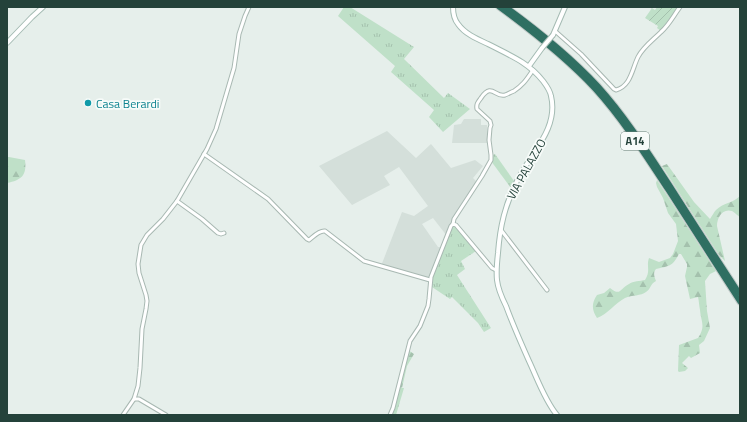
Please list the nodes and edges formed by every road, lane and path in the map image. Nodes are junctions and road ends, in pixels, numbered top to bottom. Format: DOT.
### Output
graph roads {
  1 [pos="43,7"];
  2 [pos="249,7"];
  3 [pos="453,7"];
  4 [pos="499,7"];
  5 [pos="506,7"];
  6 [pos="565,7"];
  7 [pos="680,7"];
  8 [pos="554,33"];
  9 [pos="7,43"];
  10 [pos="529,66"];
  11 [pos="533,70"];
  12 [pos="204,154"];
  13 [pos="177,201"];
  14 [pos="454,224"];
  15 [pos="500,230"];
  16 [pos="224,233"];
  17 [pos="496,270"];
  18 [pos="430,280"];
  19 [pos="547,290"];
  20 [pos="740,294"];
  21 [pos="740,302"];
  22 [pos="134,398"];
  23 [pos="123,415"];
  24 [pos="166,415"];
  25 [pos="390,415"];
  26 [pos="557,415"];
  1 -- 9 [label="street"];
  2 -- 12 [label="street"];
  3 -- 10 [label="street, VIA PALAZZO"];
  4 -- 21 [label="highway, A14"];
  5 -- 20 [label="highway, A14"];
  6 -- 8 [label="street"];
  7 -- 8 [label="street"];
  8 -- 10 [label="street, bridge"];
  10 -- 11 [label="street, VIA PALAZZO"];
  11 -- 14 [label="street"];
  11 -- 15 [label="street, VIA PALAZZO"];
  12 -- 13 [label="street"];
  12 -- 18 [label="street"];
  13 -- 16 [label="street"];
  13 -- 22 [label="street"];
  14 -- 17 [label="street"];
  14 -- 18 [label="street"];
  15 -- 17 [label="street, VIA PALAZZO"];
  15 -- 19 [label="street"];
  17 -- 26 [label="street, VIA PALAZZO"];
  18 -- 25 [label="street"];
  22 -- 23 [label="street"];
  22 -- 24 [label="street"];
}
